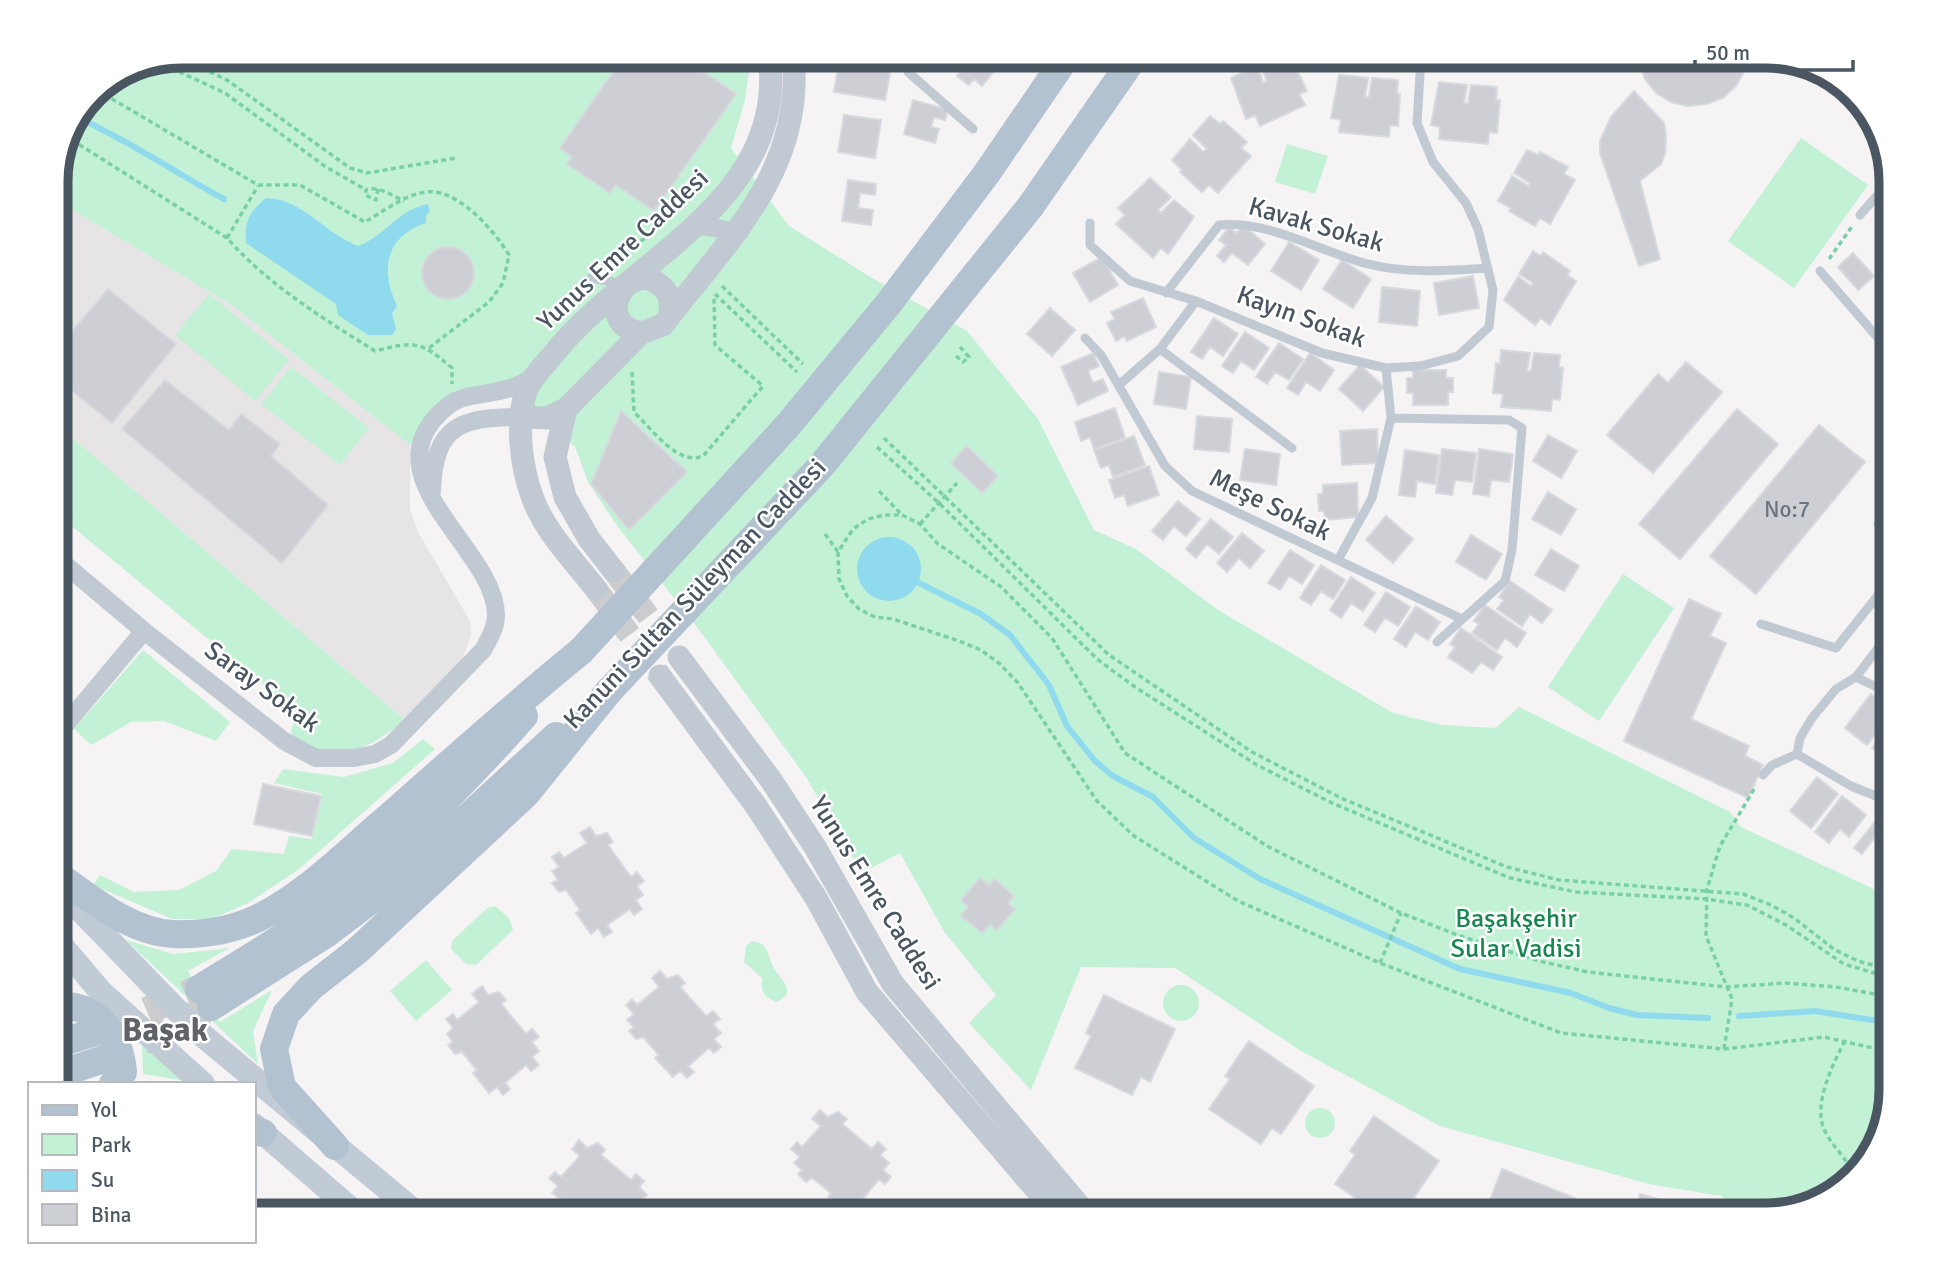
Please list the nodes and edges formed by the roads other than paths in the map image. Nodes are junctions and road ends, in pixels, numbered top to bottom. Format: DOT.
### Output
graph roads {
  1 [pos="769,68"];
  2 [pos="794,68"];
  3 [pos="907,68"];
  4 [pos="1059,68"];
  5 [pos="1127,68"];
  6 [pos="1424,68"];
  7 [pos="973,129"];
  8 [pos="1879,193"];
  9 [pos="1860,215"];
  10 [pos="1090,223"];
  11 [pos="695,225"];
  12 [pos="740,232"];
  13 [pos="1488,268"];
  14 [pos="1820,271"];
  15 [pos="591,278"];
  16 [pos="627,284"];
  17 [pos="1166,293"];
  18 [pos="1196,301"];
  19 [pos="670,312"];
  20 [pos="641,333"];
  21 [pos="1085,338"];
  22 [pos="1879,339"];
  23 [pos="1160,349"];
  24 [pos="1386,368"];
  25 [pos="534,377"];
  26 [pos="1119,384"];
  27 [pos="566,409"];
  28 [pos="522,417"];
  29 [pos="1391,418"];
  30 [pos="1292,448"];
  31 [pos="431,498"];
  32 [pos="1338,560"];
  33 [pos="68,567"];
  34 [pos="614,570"];
  35 [pos="596,589"];
  36 [pos="1879,594"];
  37 [pos="1462,619"];
  38 [pos="1761,624"];
  39 [pos="144,631"];
  40 [pos="1437,642"];
  41 [pos="1879,647"];
  42 [pos="581,651"];
  43 [pos="679,657"];
  44 [pos="660,676"];
  45 [pos="1856,677"];
  46 [pos="1879,688"];
  47 [pos="608,691"];
  48 [pos="68,722"];
  49 [pos="1797,754"];
  50 [pos="1763,775"];
  51 [pos="1879,797"];
  52 [pos="68,883"];
  53 [pos="68,897"];
  54 [pos="68,953"];
  55 [pos="68,1005"];
  56 [pos="95,1032"];
  57 [pos="68,1040"];
  58 [pos="108,1071"];
  59 [pos="68,1074"];
  60 [pos="201,1082"];
  61 [pos="257,1130"];
  62 [pos="335,1146"];
  63 [pos="344,1203"];
  64 [pos="404,1203"];
  65 [pos="1048,1203"];
  66 [pos="1079,1203"];
  1 -- 11 [label="street, Yunus Emre Caddesi"];
  2 -- 12 [label="street"];
  3 -- 7 [label="lane"];
  4 -- 42 [label="main road, Kanuni Sultan Süleyman Caddesi, bridge"];
  5 -- 47 [label="main road, Kanuni Sultan Süleyman Caddesi, bridge"];
  6 -- 13 [label="lane, Kayın Sokak"];
  8 -- 9 [label="lane"];
  10 -- 17 [label="lane, Kayın Sokak"];
  11 -- 12 [label="street"];
  11 -- 16 [label="street, Yunus Emre Caddesi"];
  12 -- 19 [label="street"];
  13 -- 17 [label="lane, Kavak Sokak"];
  13 -- 24 [label="lane, Kayın Sokak"];
  14 -- 22 [label="lane"];
  15 -- 16 [label="lane"];
  16 -- 19 [label="street"];
  16 -- 20 [label="street"];
  16 -- 25 [label="street, Yunus Emre Caddesi"];
  17 -- 18 [label="lane, Kayın Sokak"];
  18 -- 23 [label="lane"];
  18 -- 24 [label="lane, Kayın Sokak"];
  19 -- 20 [label="street"];
  20 -- 27 [label="street"];
  21 -- 26 [label="lane, Meşe Sokak"];
  23 -- 26 [label="lane"];
  23 -- 30 [label="lane"];
  24 -- 29 [label="lane"];
  25 -- 28 [label="street, Yunus Emre Caddesi"];
  25 -- 31 [label="street, Saray Sokak"];
  26 -- 32 [label="lane, Meşe Sokak"];
  27 -- 28 [label="street"];
  27 -- 34 [label="street"];
  28 -- 31 [label="street"];
  28 -- 35 [label="street, Yunus Emre Caddesi"];
  29 -- 32 [label="lane"];
  29 -- 37 [label="lane"];
  31 -- 39 [label="street, Saray Sokak"];
  32 -- 37 [label="lane, Meşe Sokak"];
  33 -- 39 [label="street, Saray Sokak"];
  36 -- 38 [label="lane"];
  37 -- 40 [label="lane"];
  39 -- 48 [label="street"];
  41 -- 45 [label="lane"];
  42 -- 47 [label="main road, Kanuni Sultan Süleyman Caddesi"];
  42 -- 52 [label="main road"];
  43 -- 66 [label="street, Yunus Emre Caddesi"];
  44 -- 65 [label="street, Yunus Emre Caddesi"];
  45 -- 46 [label="lane"];
  45 -- 49 [label="lane"];
  47 -- 62 [label="main road"];
  49 -- 50 [label="lane"];
  49 -- 51 [label="lane"];
  53 -- 62 [label="main road"];
  54 -- 60 [label="main road"];
  55 -- 58 [label="main road"];
  56 -- 57 [label="main road"];
  58 -- 59 [label="main road"];
  61 -- 63 [label="main road"];
  62 -- 64 [label="main road"];
}
